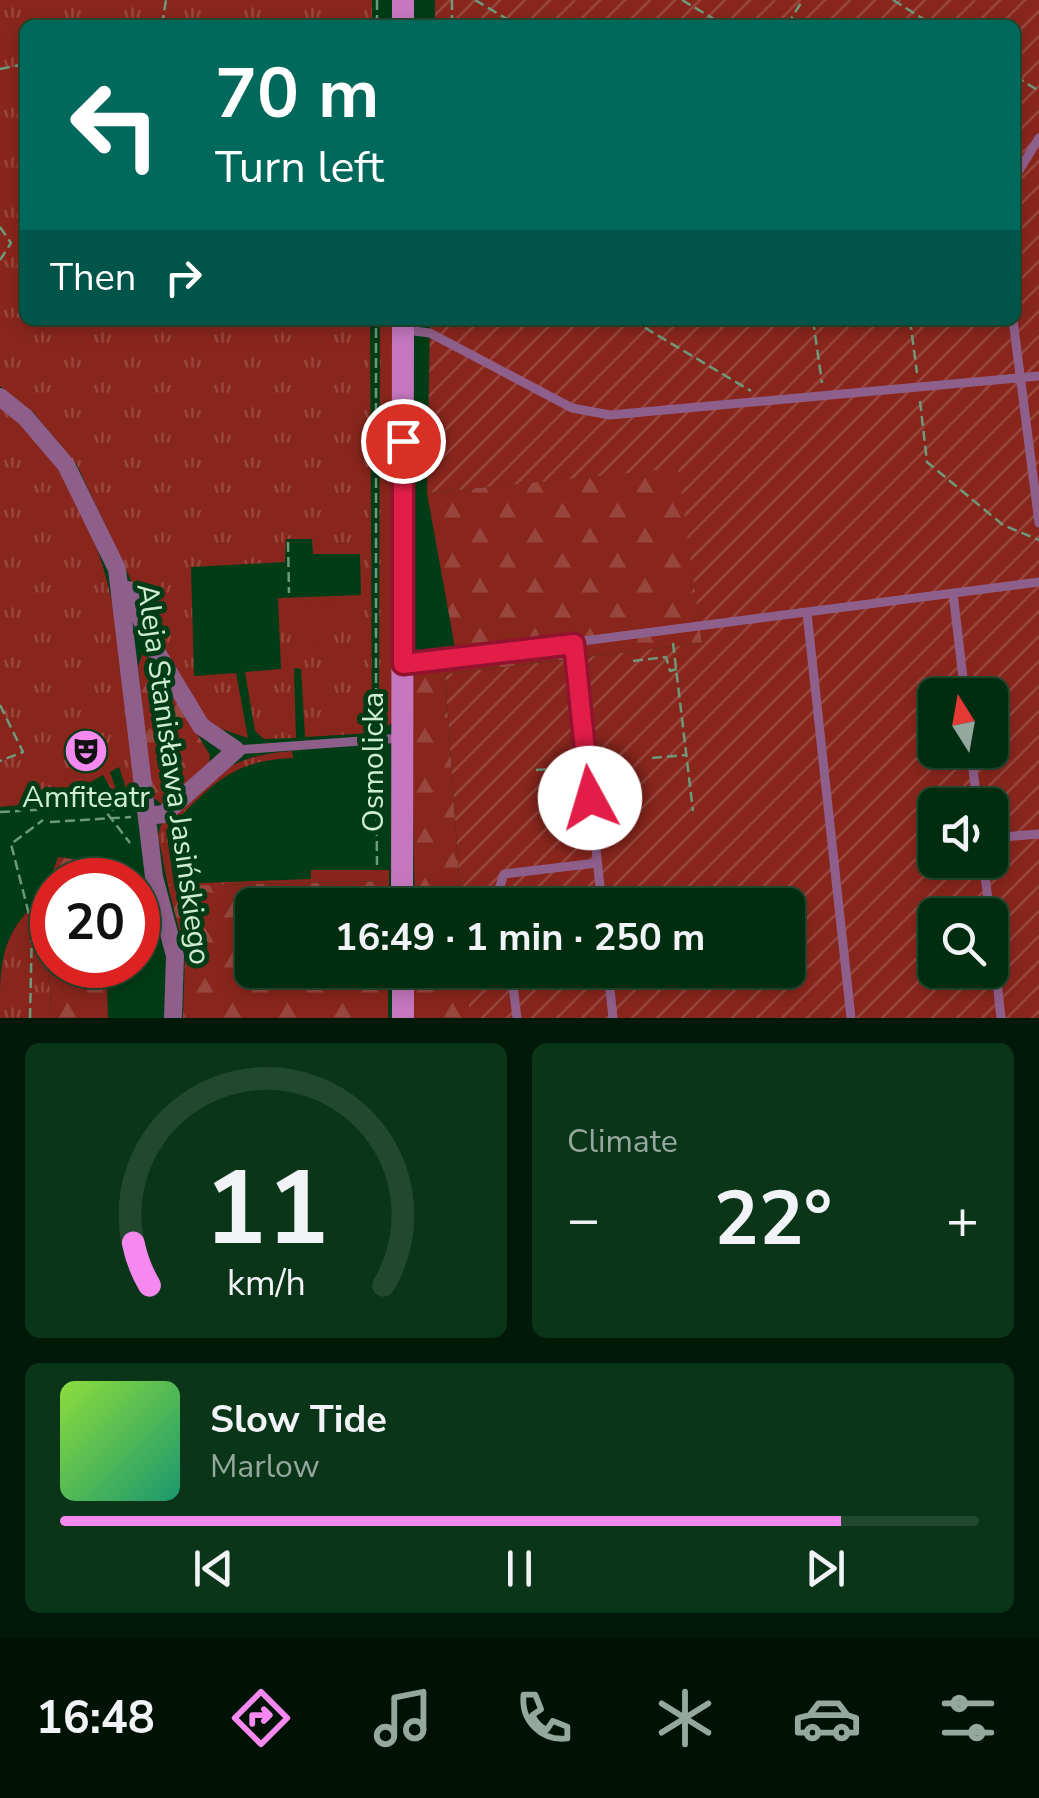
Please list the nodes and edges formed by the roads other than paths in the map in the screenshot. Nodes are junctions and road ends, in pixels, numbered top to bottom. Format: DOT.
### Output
graph roads {
  1 [pos="1039,138"];
  2 [pos="1020,169"];
  3 [pos="403,325"];
  4 [pos="1014,325"];
  5 [pos="1039,376"];
  6 [pos="1018,378"];
  7 [pos="0,397"];
  8 [pos="1039,523"];
  9 [pos="117,569"];
  10 [pos="1039,582"];
  11 [pos="953,593"];
  12 [pos="807,612"];
  13 [pos="574,644"];
  14 [pos="403,664"];
  15 [pos="963,678"];
  16 [pos="402,738"];
  17 [pos="236,750"];
  18 [pos="140,816"];
  19 [pos="1039,834"];
  20 [pos="1008,837"];
  21 [pos="597,863"];
  22 [pos="402,888"];
  23 [pos="500,888"];
  24 [pos="600,888"];
  25 [pos="402,988"];
  26 [pos="514,988"];
  27 [pos="610,988"];
  28 [pos="998,988"];
  29 [pos="174,1018"];
  30 [pos="403,1018"];
  31 [pos="518,1018"];
  32 [pos="613,1018"];
  33 [pos="851,1018"];
  34 [pos="1001,1018"];
  1 -- 2 [label="lane"];
  3 -- 6 [label="lane"];
  3 -- 14 [label="street, Osmolicka"];
  4 -- 6 [label="lane"];
  5 -- 6 [label="lane"];
  6 -- 8 [label="lane"];
  7 -- 9 [label="street, Aleja Stanisława Jasińskiego"];
  9 -- 17 [label="street"];
  9 -- 18 [label="street, Aleja Stanisława Jasińskiego"];
  10 -- 11 [label="lane"];
  11 -- 12 [label="lane"];
  11 -- 15 [label="lane"];
  12 -- 13 [label="lane"];
  12 -- 33 [label="lane"];
  13 -- 14 [label="lane"];
  13 -- 21 [label="lane"];
  14 -- 16 [label="street, Osmolicka"];
  16 -- 17 [label="lane"];
  16 -- 22 [label="street, Osmolicka"];
  17 -- 18 [label="street"];
  18 -- 29 [label="street, Aleja Stanisława Jasińskiego"];
  19 -- 20 [label="lane"];
  21 -- 23 [label="lane"];
  21 -- 24 [label="lane"];
  25 -- 30 [label="street"];
  26 -- 31 [label="lane"];
  27 -- 32 [label="lane"];
  28 -- 34 [label="lane"];
}
